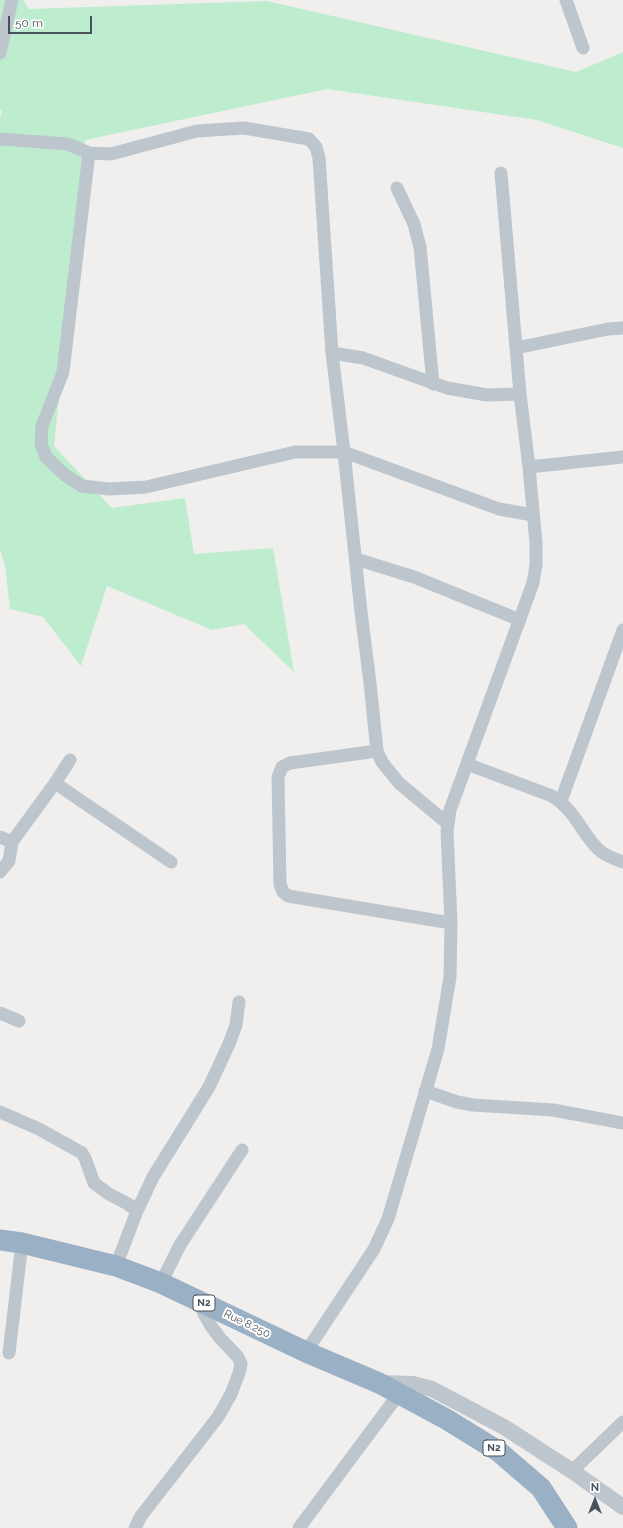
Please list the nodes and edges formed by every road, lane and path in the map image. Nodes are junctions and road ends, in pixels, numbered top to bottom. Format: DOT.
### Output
graph roads {
  1 [pos="12,0"];
  2 [pos="566,0"];
  3 [pos="583,48"];
  4 [pos="0,53"];
  5 [pos="0,139"];
  6 [pos="89,153"];
  7 [pos="501,173"];
  8 [pos="397,188"];
  9 [pos="623,328"];
  10 [pos="516,348"];
  11 [pos="332,353"];
  12 [pos="433,384"];
  13 [pos="520,394"];
  14 [pos="344,452"];
  15 [pos="623,457"];
  16 [pos="529,467"];
  17 [pos="533,515"];
  18 [pos="356,559"];
  19 [pos="520,620"];
  20 [pos="623,630"];
  21 [pos="377,751"];
  22 [pos="70,760"];
  23 [pos="467,764"];
  24 [pos="55,782"];
  25 [pos="561,801"];
  26 [pos="448,824"];
  27 [pos="6,839"];
  28 [pos="171,862"];
  29 [pos="623,862"];
  30 [pos="0,872"];
  31 [pos="451,923"];
  32 [pos="239,1002"];
  33 [pos="0,1014"];
  34 [pos="19,1021"];
  35 [pos="425,1091"];
  36 [pos="0,1112"];
  37 [pos="623,1123"];
  38 [pos="242,1150"];
  39 [pos="137,1211"];
  40 [pos="0,1240"];
  41 [pos="22,1243"];
  42 [pos="116,1266"];
  43 [pos="161,1283"];
  44 [pos="200,1301"];
  45 [pos="306,1352"];
  46 [pos="9,1353"];
  47 [pos="379,1383"];
  48 [pos="398,1394"];
  49 [pos="623,1422"];
  50 [pos="572,1471"];
  51 [pos="623,1507"];
  52 [pos="135,1528"];
  53 [pos="298,1528"];
  54 [pos="567,1528"];
  1 -- 4 [label="street"];
  2 -- 3 [label="street"];
  5 -- 6 [label="street"];
  6 -- 11 [label="street"];
  6 -- 14 [label="street"];
  7 -- 10 [label="street"];
  8 -- 12 [label="street"];
  9 -- 10 [label="street"];
  10 -- 13 [label="street"];
  11 -- 12 [label="street"];
  11 -- 14 [label="street"];
  12 -- 13 [label="street"];
  13 -- 16 [label="street"];
  14 -- 17 [label="street"];
  14 -- 18 [label="street"];
  15 -- 16 [label="street"];
  16 -- 17 [label="street"];
  17 -- 19 [label="street"];
  18 -- 19 [label="street"];
  18 -- 21 [label="street"];
  19 -- 23 [label="street"];
  20 -- 25 [label="street"];
  21 -- 26 [label="street"];
  21 -- 31 [label="street"];
  22 -- 24 [label="street"];
  23 -- 25 [label="street"];
  23 -- 26 [label="street"];
  24 -- 27 [label="street"];
  24 -- 28 [label="street"];
  25 -- 29 [label="street"];
  26 -- 31 [label="street"];
  27 -- 30 [label="street"];
  31 -- 35 [label="street"];
  32 -- 39 [label="street"];
  33 -- 34 [label="street"];
  35 -- 37 [label="street"];
  35 -- 45 [label="street"];
  36 -- 39 [label="street"];
  38 -- 43 [label="street"];
  39 -- 42 [label="street"];
  40 -- 41 [label="highway, Rue 8.250 / N2"];
  41 -- 42 [label="highway, Rue 8.250 / N2"];
  41 -- 46 [label="street"];
  42 -- 43 [label="highway, Rue 8.250 / N2"];
  43 -- 44 [label="highway, Rue 8.250 / N2"];
  44 -- 45 [label="highway, Rue 8.250 / N2"];
  44 -- 52 [label="street"];
  45 -- 47 [label="highway, Rue 8.250 / N2"];
  47 -- 48 [label="highway, Rue 8.250 / N2"];
  47 -- 50 [label="street"];
  48 -- 53 [label="street"];
  48 -- 54 [label="highway, N2"];
  49 -- 50 [label="street"];
  50 -- 51 [label="street"];
}
